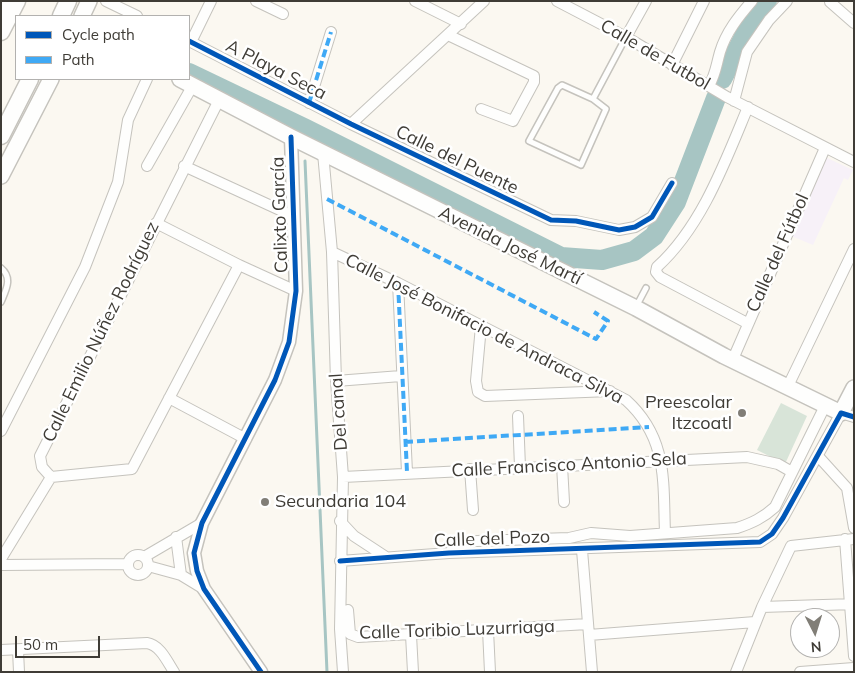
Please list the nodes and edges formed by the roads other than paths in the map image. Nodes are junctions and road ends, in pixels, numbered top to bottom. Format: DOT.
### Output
graph roads {
  1 [pos="68,1"];
  2 [pos="89,1"];
  3 [pos="106,1"];
  4 [pos="211,1"];
  5 [pos="256,1"];
  6 [pos="415,1"];
  7 [pos="484,1"];
  8 [pos="557,1"];
  9 [pos="646,1"];
  10 [pos="704,1"];
  11 [pos="752,1"];
  12 [pos="787,1"];
  13 [pos="830,2"];
  14 [pos="6,4"];
  15 [pos="283,14"];
  16 [pos="61,15"];
  17 [pos="82,15"];
  18 [pos="135,15"];
  19 [pos="854,23"];
  20 [pos="461,24"];
  21 [pos="1,32"];
  22 [pos="331,32"];
  23 [pos="448,35"];
  24 [pos="626,37"];
  25 [pos="190,41"];
  26 [pos="672,65"];
  27 [pos="29,80"];
  28 [pos="50,80"];
  29 [pos="147,80"];
  30 [pos="186,82"];
  31 [pos="709,86"];
  32 [pos="592,99"];
  33 [pos="730,99"];
  34 [pos="219,100"];
  35 [pos="309,103"];
  36 [pos="748,107"];
  37 [pos="481,109"];
  38 [pos="351,124"];
  39 [pos="1,136"];
  40 [pos="291,138"];
  41 [pos="825,148"];
  42 [pos="322,153"];
  43 [pos="854,162"];
  44 [pos="147,166"];
  45 [pos="184,166"];
  46 [pos="1,176"];
  47 [pos="672,183"];
  48 [pos="293,216"];
  49 [pos="156,223"];
  50 [pos="854,248"];
  51 [pos="332,252"];
  52 [pos="239,265"];
  53 [pos="1,268"];
  54 [pos="398,283"];
  55 [pos="646,288"];
  56 [pos="296,291"];
  57 [pos="1,302"];
  58 [pos="636,308"];
  59 [pos="747,323"];
  60 [pos="481,326"];
  61 [pos="732,359"];
  62 [pos="401,376"];
  63 [pos="336,381"];
  64 [pos="788,386"];
  65 [pos="854,388"];
  66 [pos="611,391"];
  67 [pos="169,398"];
  68 [pos="826,404"];
  69 [pos="847,415"];
  70 [pos="518,416"];
  71 [pos="1,431"];
  72 [pos="246,438"];
  73 [pos="818,456"];
  74 [pos="662,460"];
  75 [pos="562,465"];
  76 [pos="520,467"];
  77 [pos="470,469"];
  78 [pos="407,472"];
  79 [pos="792,472"];
  80 [pos="51,477"];
  81 [pos="343,477"];
  82 [pos="854,478"];
  83 [pos="842,480"];
  84 [pos="564,502"];
  85 [pos="472,510"];
  86 [pos="340,521"];
  87 [pos="202,523"];
  88 [pos="854,528"];
  89 [pos="665,533"];
  90 [pos="176,537"];
  91 [pos="850,539"];
  92 [pos="582,550"];
  93 [pos="449,553"];
  94 [pos="386,557"];
  95 [pos="1,559"];
  96 [pos="340,561"];
  97 [pos="146,562"];
  98 [pos="128,564"];
  99 [pos="1,565"];
  100 [pos="181,575"];
  101 [pos="204,588"];
  102 [pos="852,604"];
  103 [pos="762,607"];
  104 [pos="348,610"];
  105 [pos="755,622"];
  106 [pos="488,630"];
  107 [pos="589,630"];
  108 [pos="411,635"];
  109 [pos="1,650"];
  110 [pos="18,650"];
  111 [pos="854,656"];
  112 [pos="854,668"];
  113 [pos="19,672"];
  114 [pos="174,672"];
  115 [pos="261,672"];
  116 [pos="343,672"];
  117 [pos="413,672"];
  118 [pos="490,672"];
  119 [pos="592,672"];
  120 [pos="736,672"];
  121 [pos="800,672"];
  1 -- 16 [label="main road"];
  2 -- 17 [label="main road"];
  3 -- 18 [label="street"];
  4 -- 25 [label="street"];
  5 -- 15 [label="street"];
  6 -- 20 [label="street"];
  7 -- 20 [label="street"];
  8 -- 24 [label="street, Calle de Futbol"];
  9 -- 24 [label="street"];
  10 -- 26 [label="street"];
  11 -- 31 [label="street"];
  12 -- 33 [label="street"];
  13 -- 19 [label="street"];
  14 -- 21 [label="main road"];
  20 -- 23 [label="street"];
  22 -- 35 [label="street"];
  23 -- 37 [label="street"];
  23 -- 38 [label="street"];
  24 -- 26 [label="street, Calle de Futbol"];
  24 -- 32 [label="lane"];
  25 -- 35 [label="street, A Playa Seca"];
  26 -- 31 [label="street, Calle de Futbol"];
  27 -- 39 [label="main road"];
  28 -- 46 [label="main road"];
  29 -- 71 [label="street"];
  30 -- 34 [label="main road, Avenida José Martí"];
  30 -- 44 [label="street"];
  31 -- 33 [label="street, Calle de Futbol"];
  32 -- 32 [label="lane"];
  33 -- 36 [label="street, Calle de Futbol"];
  34 -- 40 [label="main road, Avenida José Martí"];
  34 -- 45 [label="street, Calle Emilio Núñez Rodríguez"];
  35 -- 38 [label="street, A Playa Seca"];
  36 -- 41 [label="street, Calle de Futbol"];
  36 -- 59 [label="street"];
  38 -- 47 [label="street, Calle del Puente"];
  40 -- 42 [label="main road, Avenida José Martí"];
  40 -- 48 [label="street, Calixto García"];
  41 -- 43 [label="street, Calle de Futbol"];
  41 -- 59 [label="street, Calle del Fútbol"];
  42 -- 51 [label="street, Del canal"];
  42 -- 58 [label="main road, Avenida José Martí"];
  45 -- 48 [label="street"];
  45 -- 49 [label="street, Calle Emilio Núñez Rodríguez"];
  48 -- 56 [label="street, Calixto García"];
  49 -- 52 [label="street"];
  49 -- 80 [label="street, Calle Emilio Núñez Rodríguez"];
  50 -- 64 [label="street"];
  51 -- 54 [label="street, Calle José Bonifacio de Andraca Silva"];
  51 -- 63 [label="street, Del canal"];
  52 -- 56 [label="street"];
  52 -- 67 [label="street"];
  53 -- 57 [label="lane"];
  54 -- 60 [label="street, Calle José Bonifacio de Andraca Silva"];
  54 -- 62 [label="street"];
  55 -- 58 [label="lane"];
  56 -- 72 [label="street, Calixto García"];
  58 -- 61 [label="main road, Avenida José Martí"];
  59 -- 61 [label="street, Calle del Fútbol"];
  60 -- 66 [label="street, Calle José Bonifacio de Andraca Silva"];
  60 -- 66 [label="street"];
  61 -- 64 [label="main road, Avenida José Martí"];
  62 -- 63 [label="street"];
  62 -- 78 [label="street"];
  63 -- 81 [label="street, Del canal"];
  64 -- 68 [label="main road, Avenida José Martí"];
  65 -- 69 [label="main road, Calle del Pozo"];
  66 -- 74 [label="street, Calle José Bonifacio de Andraca Silva"];
  67 -- 72 [label="street"];
  67 -- 80 [label="street"];
  68 -- 69 [label="main road, Avenida José Martí"];
  68 -- 79 [label="street"];
  69 -- 73 [label="street, Calle del Pozo"];
  70 -- 76 [label="street"];
  72 -- 87 [label="street, Calixto García"];
  73 -- 83 [label="street"];
  73 -- 92 [label="street, Calle del Pozo"];
  74 -- 75 [label="street, Calle Francisco Antonio Sela"];
  74 -- 79 [label="street, Calle Francisco Antonio Sela"];
  74 -- 89 [label="street, Calle José Bonifacio de Andraca Silva"];
  75 -- 76 [label="street, Calle Francisco Antonio Sela"];
  75 -- 84 [label="street"];
  76 -- 77 [label="street, Calle Francisco Antonio Sela"];
  77 -- 78 [label="street, Calle Francisco Antonio Sela"];
  77 -- 85 [label="street"];
  78 -- 81 [label="street, Calle Francisco Antonio Sela"];
  79 -- 89 [label="street"];
  80 -- 95 [label="street"];
  81 -- 86 [label="street, Del canal"];
  82 -- 83 [label="street"];
  83 -- 88 [label="street"];
  86 -- 94 [label="street"];
  86 -- 96 [label="street, Del canal"];
  87 -- 90 [label="street"];
  87 -- 101 [label="street, Calixto García"];
  89 -- 93 [label="street"];
  90 -- 97 [label="street"];
  90 -- 100 [label="street"];
  91 -- 102 [label="street"];
  91 -- 103 [label="street"];
  92 -- 93 [label="street, Calle del Pozo"];
  92 -- 107 [label="street"];
  93 -- 94 [label="street, Calle del Pozo"];
  94 -- 96 [label="street, Calle del Pozo"];
  96 -- 116 [label="street, Del canal"];
  97 -- 98 [label="street"];
  97 -- 98 [label="street"];
  97 -- 100 [label="street"];
  98 -- 99 [label="street"];
  100 -- 101 [label="street"];
  101 -- 115 [label="street"];
  102 -- 103 [label="street"];
  102 -- 111 [label="street"];
  103 -- 105 [label="street"];
  104 -- 108 [label="street, Calle Toribio Luzurriaga"];
  105 -- 107 [label="street, Calle Toribio Luzurriaga"];
  105 -- 120 [label="street"];
  106 -- 107 [label="street, Calle Toribio Luzurriaga"];
  106 -- 108 [label="street, Calle Toribio Luzurriaga"];
  106 -- 118 [label="street"];
  107 -- 119 [label="street"];
  108 -- 117 [label="street"];
  109 -- 110 [label="street"];
  110 -- 113 [label="street"];
  110 -- 114 [label="street"];
  112 -- 121 [label="street"];
}
